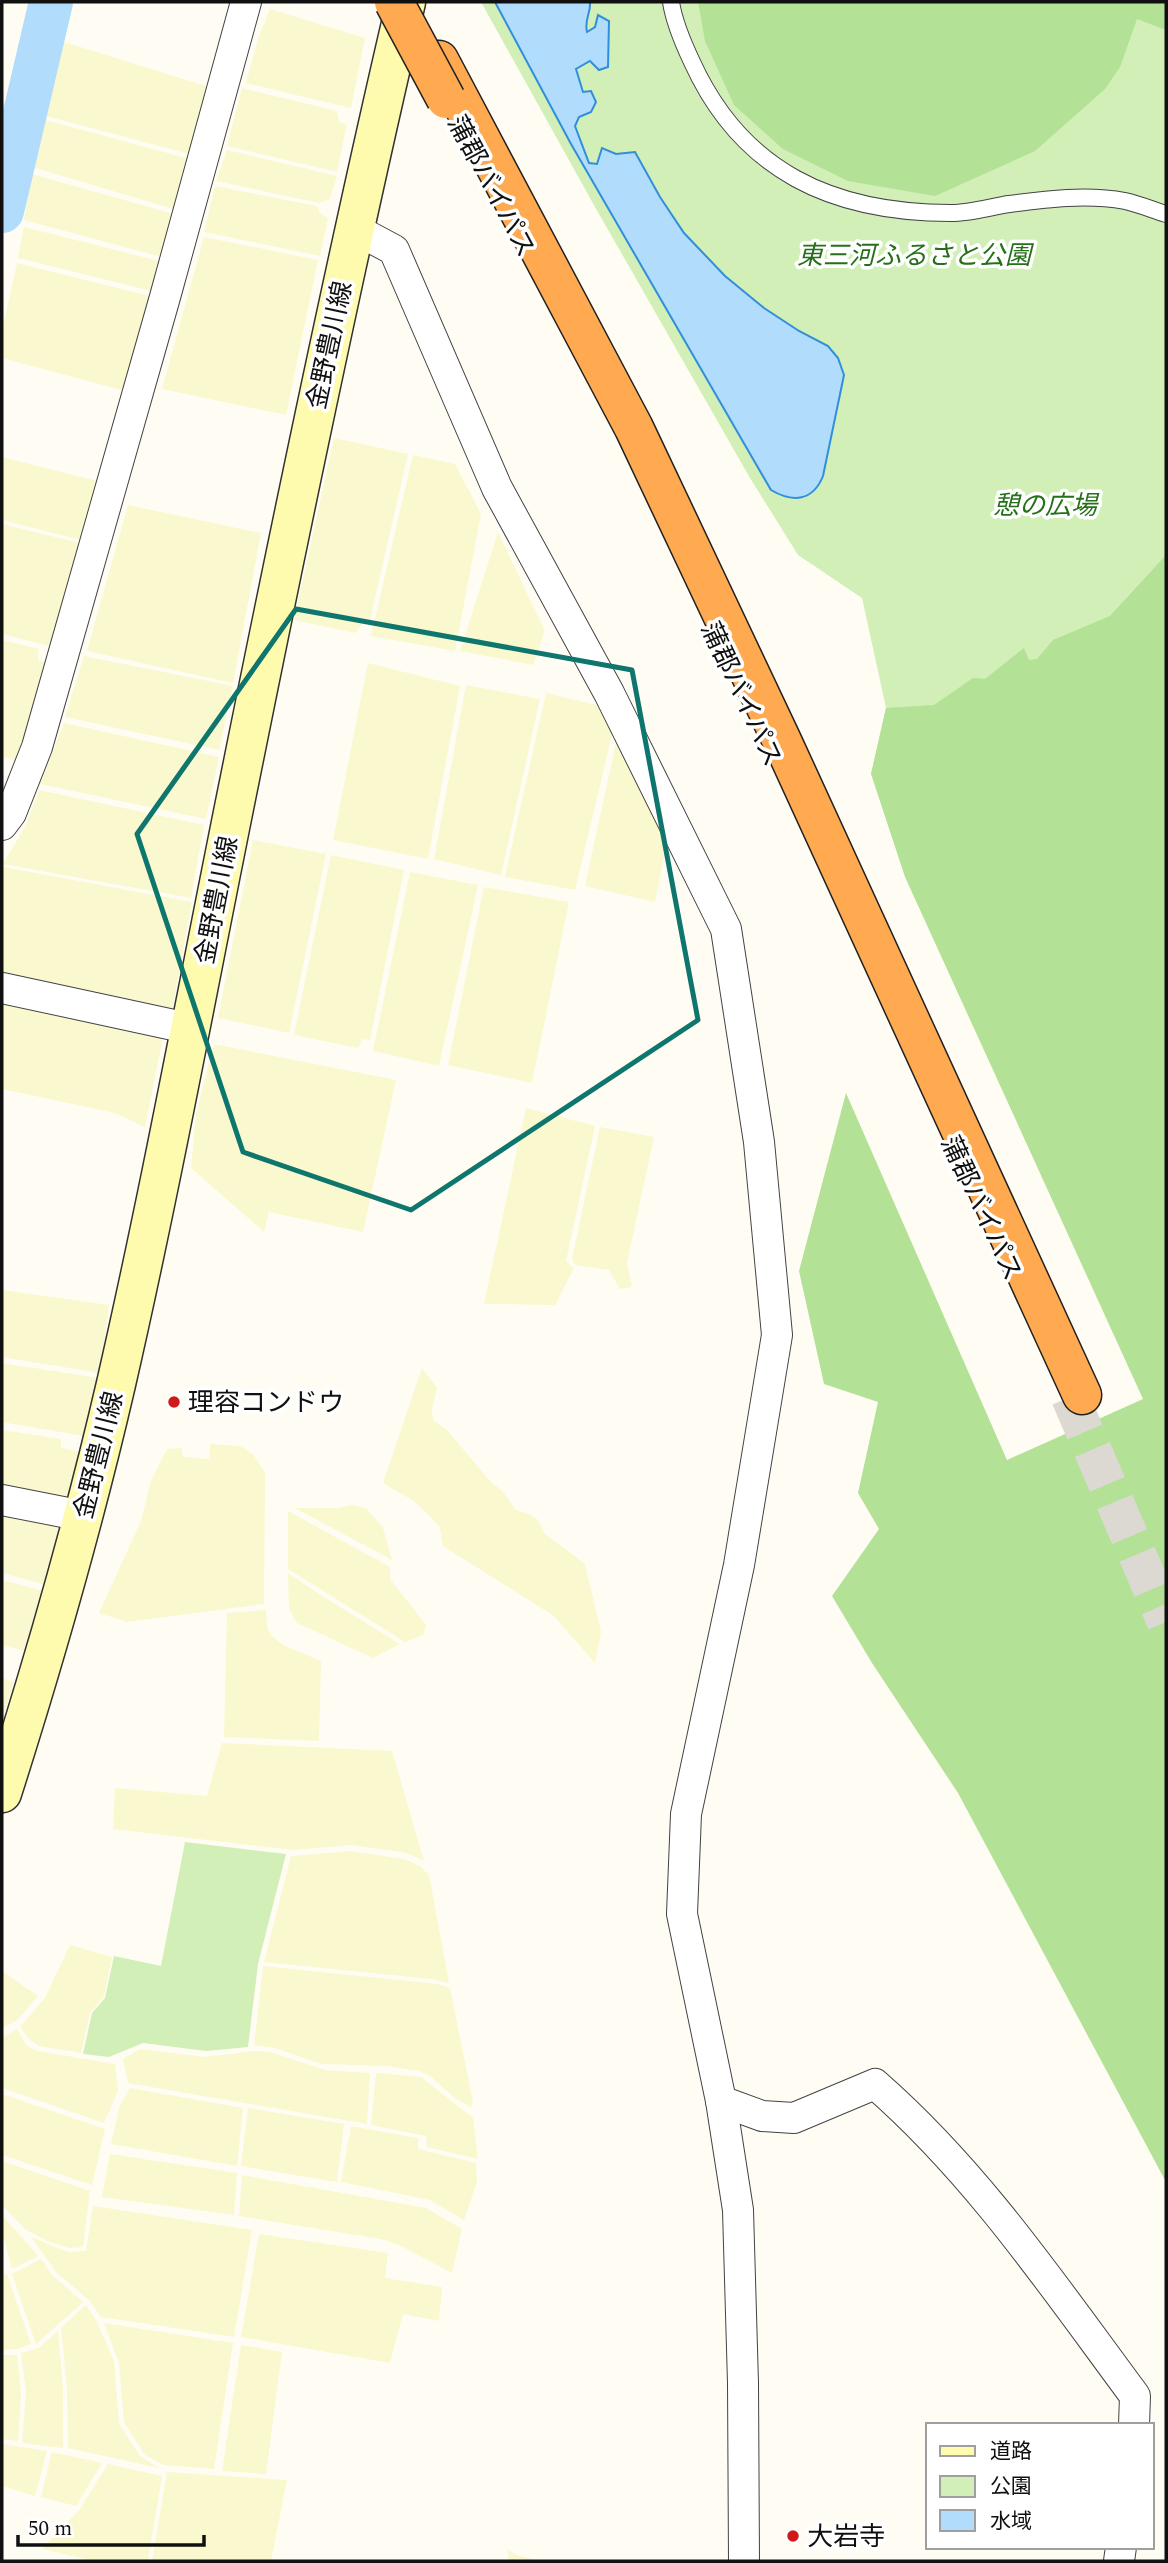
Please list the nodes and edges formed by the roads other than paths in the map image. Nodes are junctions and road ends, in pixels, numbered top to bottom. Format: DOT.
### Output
graph roads {
  1 [pos="246,2"];
  2 [pos="394,2"];
  3 [pos="406,2"];
  4 [pos="671,2"];
  5 [pos="452,97"];
  6 [pos="1166,214"];
  7 [pos="353,228"];
  8 [pos="2,825"];
  9 [pos="2,988"];
  10 [pos="192,1029"];
  11 [pos="1076,1396"];
  12 [pos="2,1500"];
  13 [pos="83,1516"];
  14 [pos="2,1793"];
  15 [pos="721,2101"];
  16 [pos="1134,2423"];
  17 [pos="744,2561"];
  1 -- 8 [label="street"];
  2 -- 5 [label="highway, 蒲郡バイパス, bridge"];
  3 -- 5 [label="highway, 蒲郡バイパス"];
  3 -- 7 [label="main road, 金野豊川線"];
  4 -- 6 [label="lane"];
  5 -- 11 [label="highway, 蒲郡バイパス"];
  7 -- 10 [label="main road, 金野豊川線"];
  7 -- 15 [label="street"];
  9 -- 10 [label="street"];
  10 -- 13 [label="main road, 金野豊川線"];
  12 -- 13 [label="street"];
  13 -- 14 [label="main road, 金野豊川線"];
  15 -- 16 [label="street"];
  15 -- 17 [label="street"];
}
